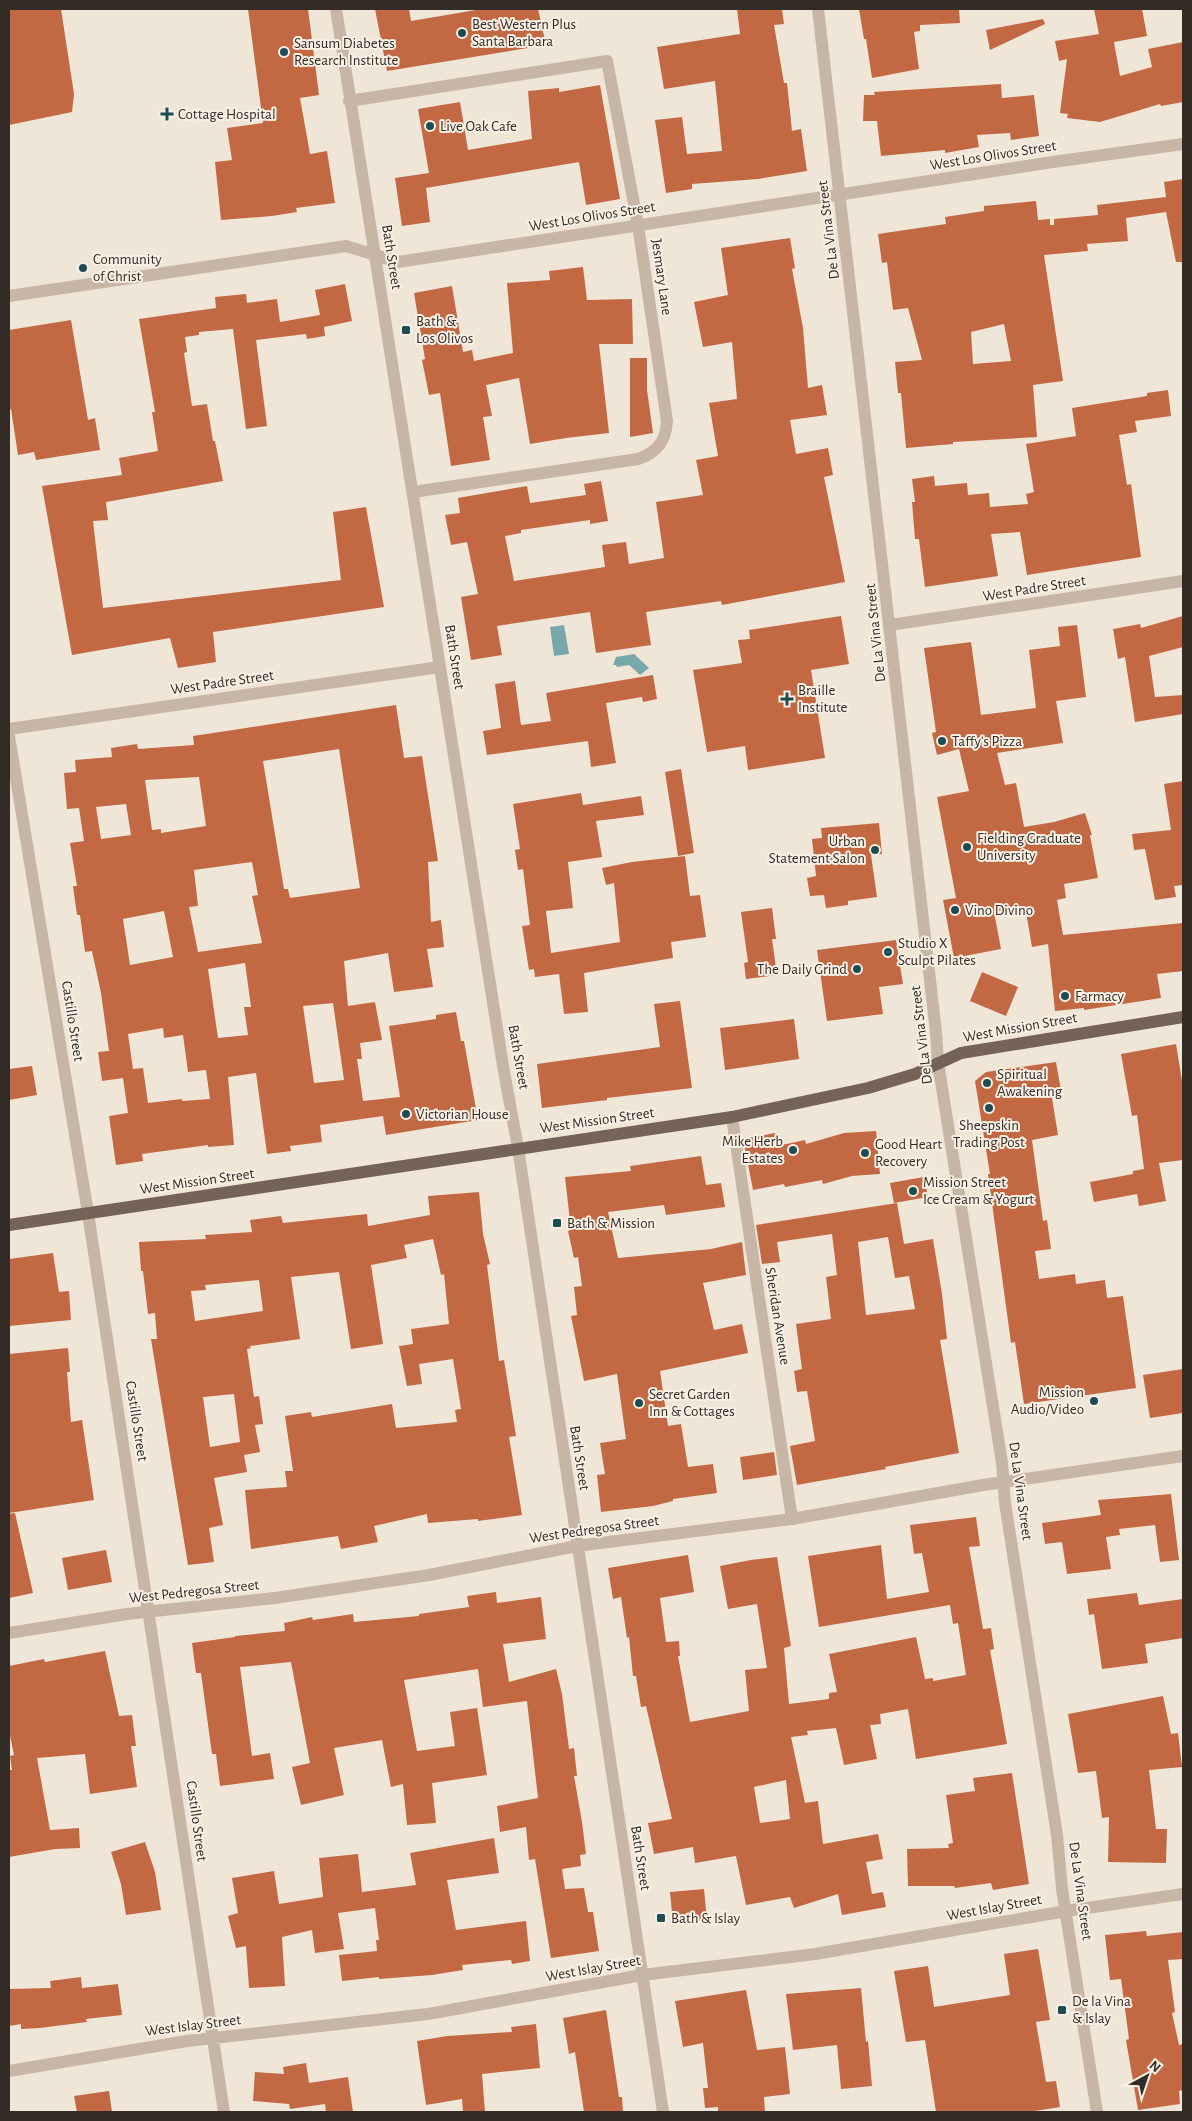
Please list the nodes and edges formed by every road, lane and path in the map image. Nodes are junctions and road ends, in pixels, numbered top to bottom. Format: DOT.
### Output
graph roads {
  1 [pos="336,9"];
  2 [pos="818,9"];
  3 [pos="349,101"];
  4 [pos="1183,144"];
  5 [pos="840,196"];
  6 [pos="638,225"];
  7 [pos="375,253"];
  8 [pos="9,296"];
  9 [pos="413,492"];
  10 [pos="1183,581"];
  11 [pos="890,625"];
  12 [pos="440,667"];
  13 [pos="9,729"];
  14 [pos="9,736"];
  15 [pos="1183,1017"];
  16 [pos="938,1064"];
  17 [pos="732,1117"];
  18 [pos="518,1148"];
  19 [pos="88,1213"];
  20 [pos="9,1225"];
  21 [pos="1183,1456"];
  22 [pos="1004,1482"];
  23 [pos="792,1519"];
  24 [pos="578,1546"];
  25 [pos="149,1613"];
  26 [pos="9,1633"];
  27 [pos="1183,1894"];
  28 [pos="1066,1911"];
  29 [pos="642,1975"];
  30 [pos="212,2039"];
  31 [pos="9,2071"];
  32 [pos="224,2112"];
  33 [pos="663,2112"];
  34 [pos="1097,2112"];
  1 -- 3 [label="street, Bath Street"];
  2 -- 5 [label="street, De La Vina Street"];
  3 -- 6 [label="street, Jesmary Lane"];
  3 -- 7 [label="street, Bath Street"];
  4 -- 5 [label="street, West Los Olivos Street"];
  5 -- 6 [label="street, West Los Olivos Street"];
  5 -- 11 [label="street, De La Vina Street"];
  6 -- 7 [label="street, West Los Olivos Street"];
  6 -- 9 [label="street, Jesmary Lane"];
  7 -- 8 [label="street, West Los Olivos Street"];
  7 -- 9 [label="street, Bath Street"];
  9 -- 12 [label="street, Bath Street"];
  10 -- 11 [label="street, West Padre Street"];
  11 -- 16 [label="street, De La Vina Street"];
  12 -- 13 [label="street, West Padre Street"];
  12 -- 18 [label="street, Bath Street"];
  14 -- 19 [label="street, Castillo Street"];
  15 -- 16 [label="main road, West Mission Street"];
  16 -- 17 [label="main road, West Mission Street"];
  16 -- 22 [label="street, De La Vina Street"];
  17 -- 18 [label="main road, West Mission Street"];
  17 -- 23 [label="street, Sheridan Avenue"];
  18 -- 19 [label="main road, West Mission Street"];
  18 -- 24 [label="street, Bath Street"];
  19 -- 20 [label="main road, West Mission Street"];
  19 -- 25 [label="street, Castillo Street"];
  21 -- 22 [label="street, West Pedregosa Street"];
  22 -- 23 [label="street, West Pedregosa Street"];
  22 -- 28 [label="street, De La Vina Street"];
  23 -- 24 [label="street, West Pedregosa Street"];
  24 -- 25 [label="street, West Pedregosa Street"];
  24 -- 29 [label="street, Bath Street"];
  25 -- 26 [label="street, West Pedregosa Street"];
  25 -- 30 [label="street, Castillo Street"];
  27 -- 28 [label="street, West Islay Street"];
  28 -- 29 [label="street, West Islay Street"];
  28 -- 34 [label="street, De La Vina Street"];
  29 -- 30 [label="street, West Islay Street"];
  29 -- 33 [label="street, Bath Street"];
  30 -- 31 [label="street, West Islay Street"];
  30 -- 32 [label="street, Castillo Street"];
}
